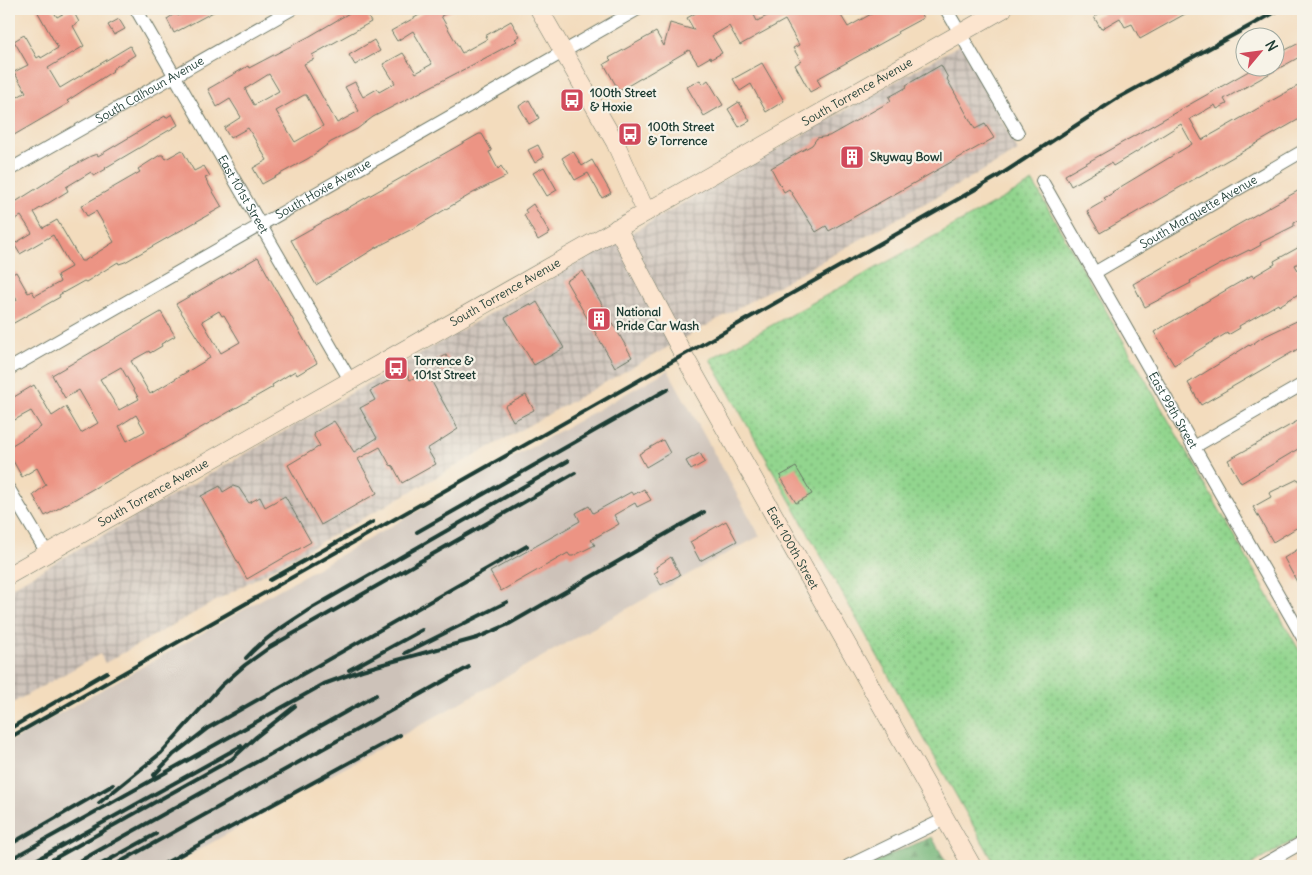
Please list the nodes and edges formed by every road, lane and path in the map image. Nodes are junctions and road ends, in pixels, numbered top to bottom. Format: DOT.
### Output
graph roads {
  1 [pos="136,9"];
  2 [pos="292,9"];
  3 [pos="539,9"];
  4 [pos="638,9"];
  5 [pos="946,9"];
  6 [pos="1003,9"];
  7 [pos="960,33"];
  8 [pos="564,51"];
  9 [pos="174,76"];
  10 [pos="1018,133"];
  11 [pos="1303,151"];
  12 [pos="9,170"];
  13 [pos="1042,181"];
  14 [pos="646,212"];
  15 [pos="260,224"];
  16 [pos="617,228"];
  17 [pos="1094,272"];
  18 [pos="9,369"];
  19 [pos="350,380"];
  20 [pos="1303,384"];
  21 [pos="1194,447"];
  22 [pos="9,489"];
  23 [pos="47,553"];
  24 [pos="9,575"];
  25 [pos="1298,617"];
  26 [pos="1303,638"];
  27 [pos="945,819"];
  28 [pos="1303,842"];
  29 [pos="848,866"];
  30 [pos="972,866"];
  31 [pos="1261,866"];
  1 -- 9 [label="street, East 101st Street"];
  2 -- 9 [label="street, South Calhoun Avenue"];
  3 -- 8 [label="main road"];
  4 -- 8 [label="street, South Hoxie Avenue"];
  5 -- 7 [label="street"];
  6 -- 7 [label="main road, South Torrence Avenue"];
  7 -- 10 [label="street"];
  7 -- 14 [label="main road, South Torrence Avenue"];
  8 -- 14 [label="main road"];
  8 -- 15 [label="street, South Hoxie Avenue"];
  9 -- 12 [label="street, South Calhoun Avenue"];
  9 -- 15 [label="street, East 101st Street"];
  11 -- 17 [label="street, South Marquette Avenue"];
  13 -- 17 [label="street, East 99th Street"];
  14 -- 16 [label="main road, South Torrence Avenue"];
  15 -- 18 [label="street, South Hoxie Avenue"];
  15 -- 19 [label="street, East 101st Street"];
  16 -- 19 [label="main road, South Torrence Avenue"];
  16 -- 27 [label="main road, East 100th Street"];
  17 -- 21 [label="street, East 99th Street"];
  19 -- 23 [label="main road, South Torrence Avenue"];
  20 -- 21 [label="street"];
  21 -- 25 [label="street, East 99th Street"];
  22 -- 23 [label="street"];
  23 -- 24 [label="main road, South Torrence Avenue"];
  25 -- 26 [label="street, East 99th Street"];
  27 -- 29 [label="street"];
  27 -- 30 [label="main road, East 100th Street"];
  28 -- 31 [label="street"];
}
